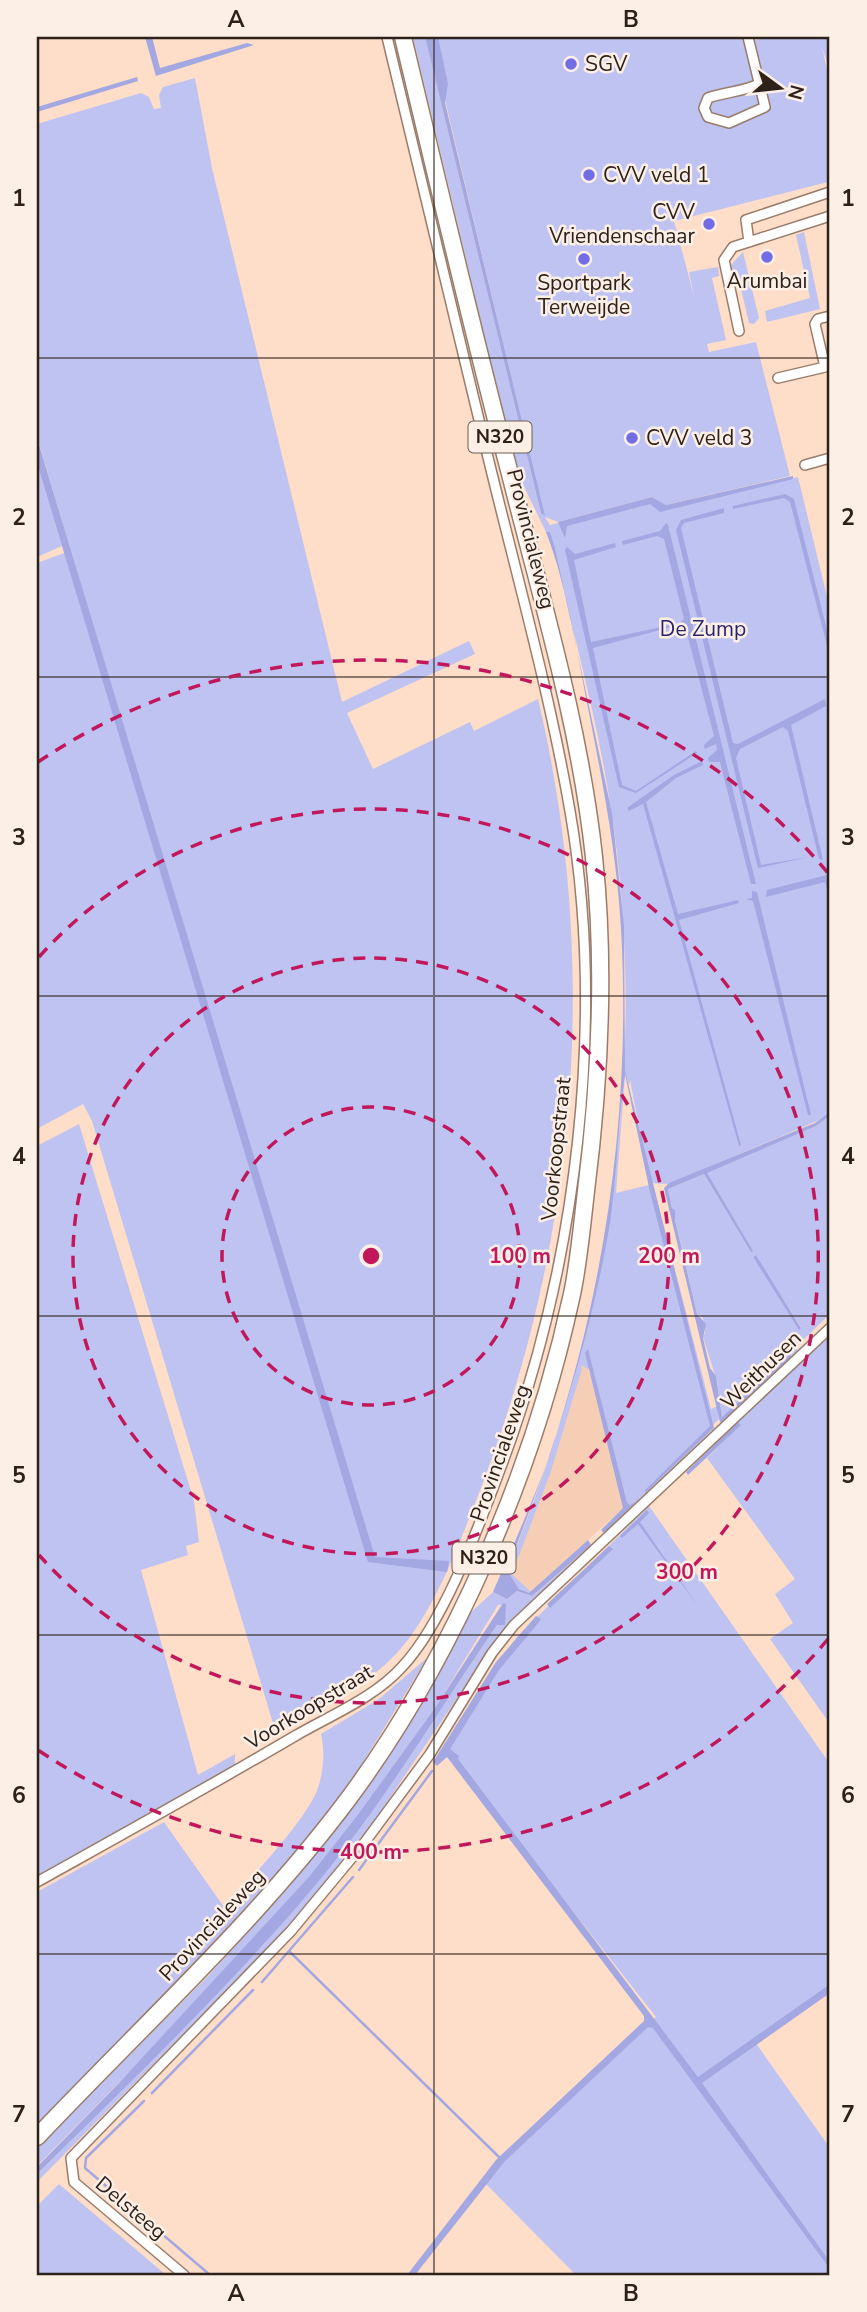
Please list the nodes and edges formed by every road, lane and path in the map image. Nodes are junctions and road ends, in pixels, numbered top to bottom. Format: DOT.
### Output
graph roads {
  1 [pos="387,37"];
  2 [pos="403,37"];
  3 [pos="748,37"];
  4 [pos="759,84"];
  5 [pos="830,192"];
  6 [pos="830,216"];
  7 [pos="749,242"];
  8 [pos="830,316"];
  9 [pos="739,331"];
  10 [pos="778,378"];
  11 [pos="830,458"];
  12 [pos="805,465"];
  13 [pos="575,850"];
  14 [pos="830,1328"];
  15 [pos="37,1882"];
  16 [pos="37,2137"];
  17 [pos="71,2158"];
  18 [pos="184,2275"];
  1 -- 13 [label="street, Provincialeweg"];
  2 -- 16 [label="highway, Provincialeweg / N320"];
  3 -- 4 [label="street"];
  4 -- 4 [label="street"];
  5 -- 7 [label="street"];
  6 -- 7 [label="street"];
  7 -- 9 [label="street"];
  8 -- 10 [label="street"];
  11 -- 12 [label="street"];
  13 -- 15 [label="street, Voorkoopstraat"];
  14 -- 17 [label="street, Weithusen"];
  17 -- 18 [label="street, Delsteeg"];
}
